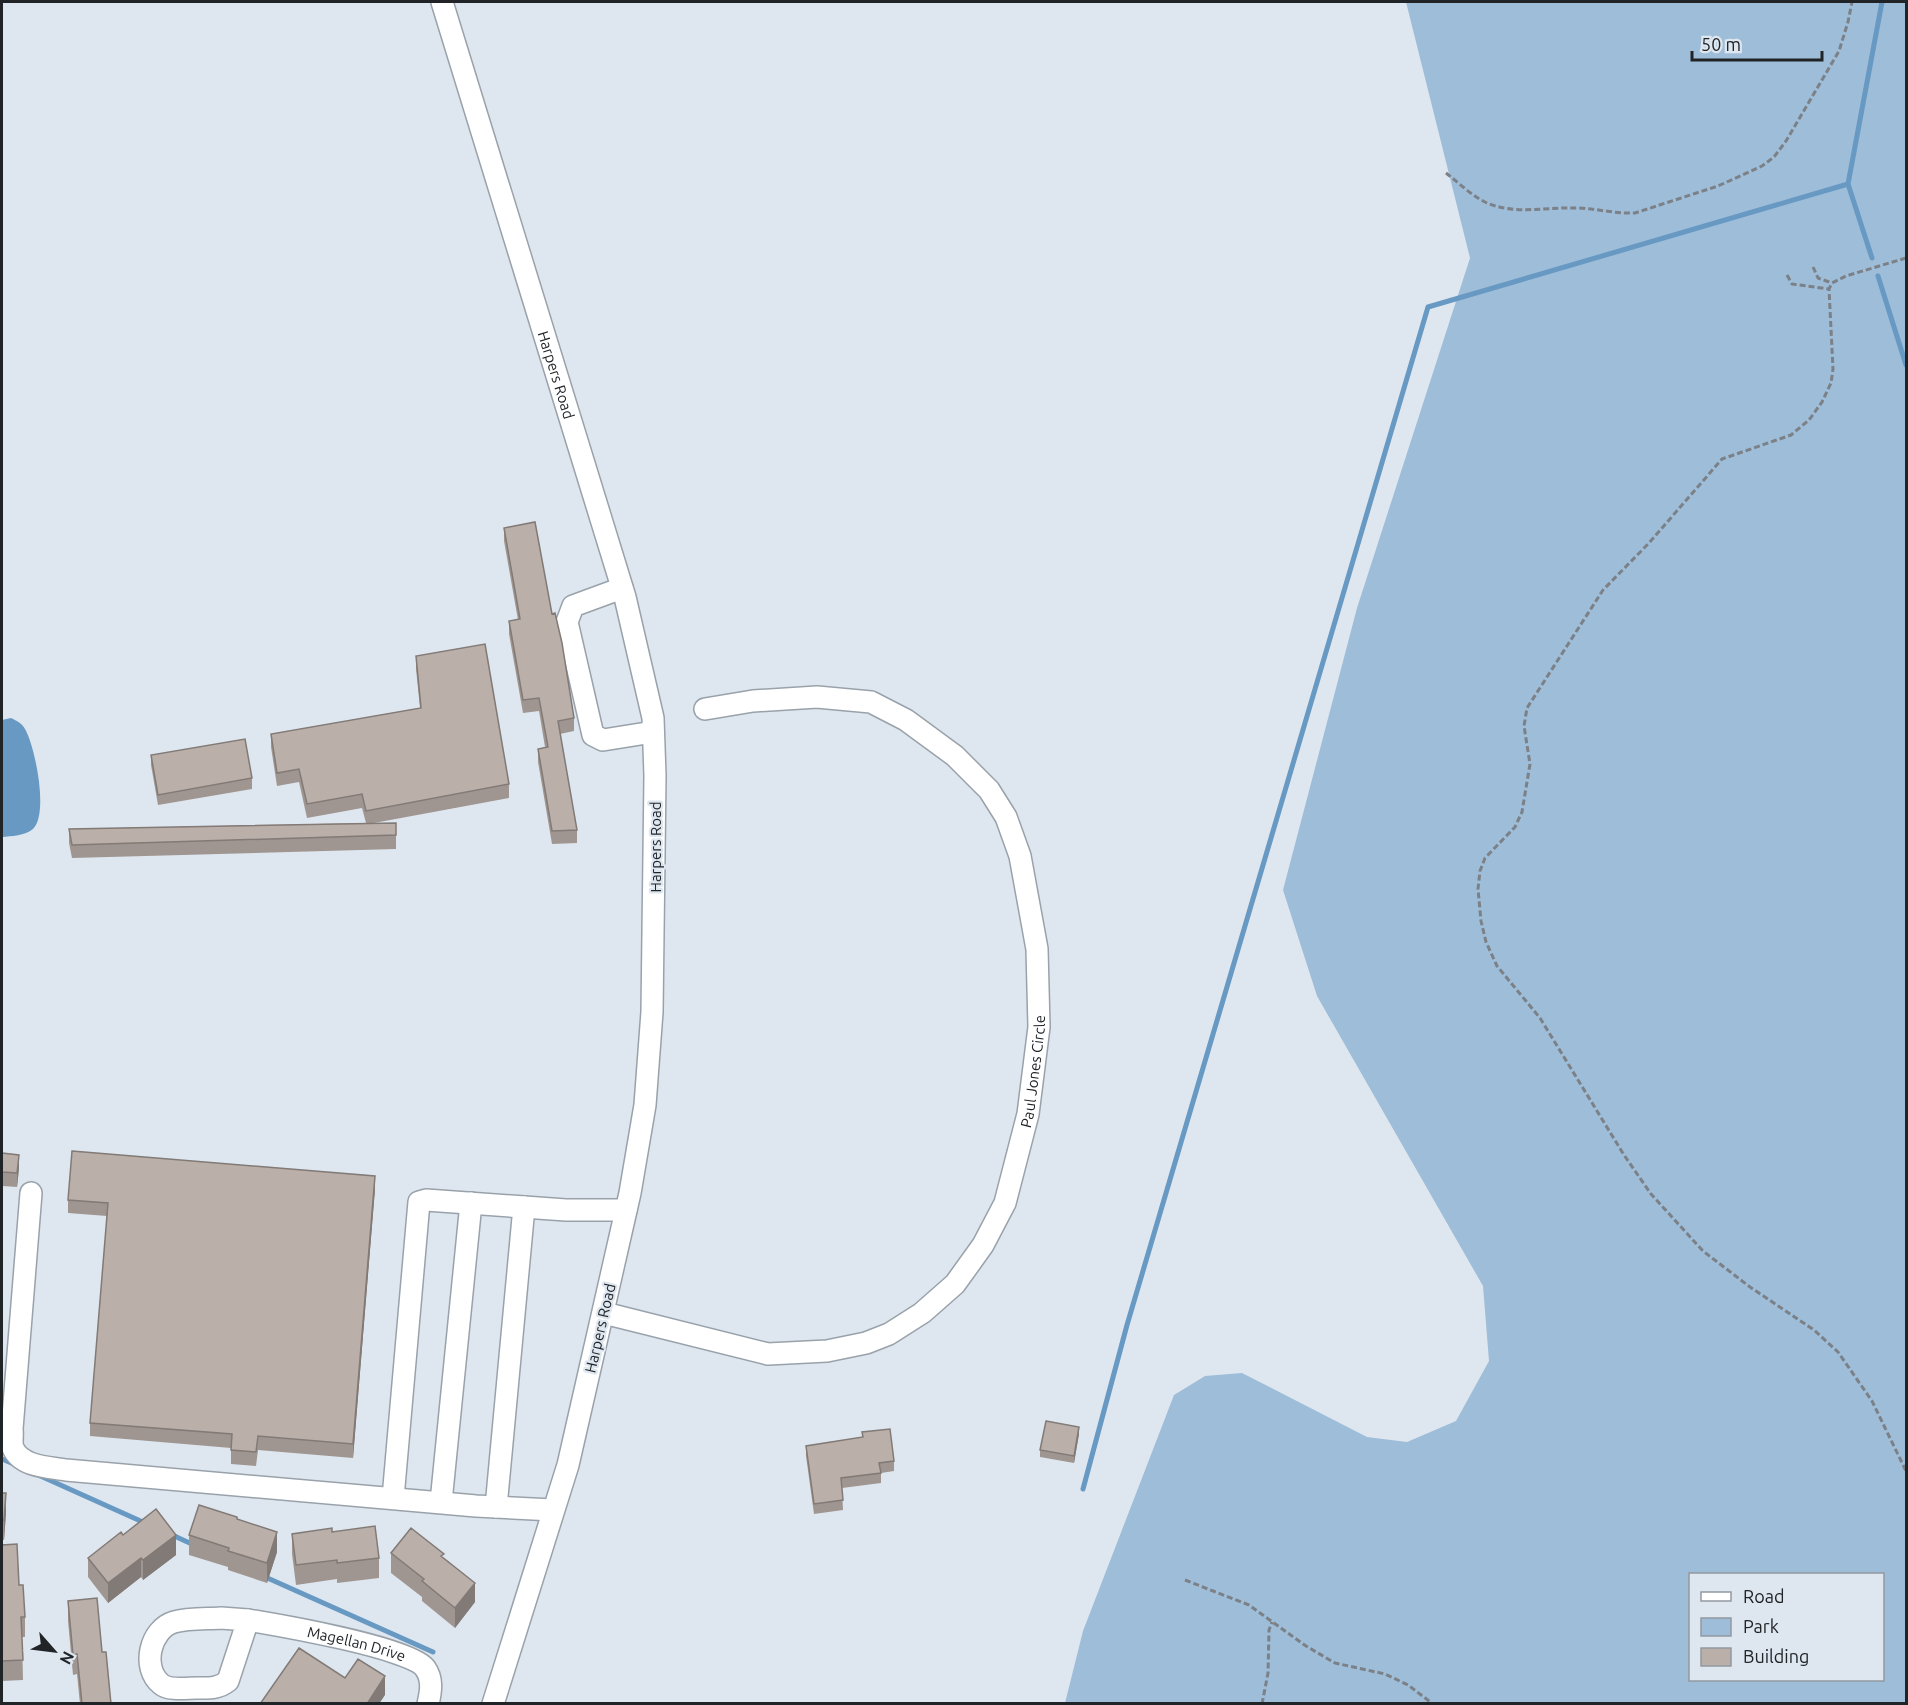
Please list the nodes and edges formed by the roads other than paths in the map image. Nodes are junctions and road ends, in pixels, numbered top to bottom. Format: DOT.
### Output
graph roads {
  1 [pos="442,2"];
  2 [pos="622,588"];
  3 [pos="705,709"];
  4 [pos="653,732"];
  5 [pos="31,1194"];
  6 [pos="471,1203"];
  7 [pos="524,1207"];
  8 [pos="626,1210"];
  9 [pos="604,1313"];
  10 [pos="393,1498"];
  11 [pos="441,1502"];
  12 [pos="496,1507"];
  13 [pos="553,1510"];
  14 [pos="248,1620"];
  15 [pos="428,1704"];
  16 [pos="494,1704"];
  1 -- 2 [label="street, Harpers Road"];
  2 -- 4 [label="street, Harpers Road"];
  2 -- 4 [label="street"];
  3 -- 9 [label="street, Paul Jones Circle"];
  4 -- 8 [label="street, Harpers Road"];
  5 -- 10 [label="street"];
  6 -- 7 [label="street"];
  6 -- 10 [label="street"];
  6 -- 11 [label="street"];
  7 -- 8 [label="street"];
  7 -- 12 [label="street"];
  8 -- 9 [label="street, Harpers Road"];
  9 -- 13 [label="street, Harpers Road"];
  10 -- 11 [label="street"];
  11 -- 12 [label="street"];
  12 -- 13 [label="street"];
  13 -- 16 [label="street, Harpers Road"];
  14 -- 14 [label="street, Magellan Drive"];
  14 -- 15 [label="street, Magellan Drive"];
}
